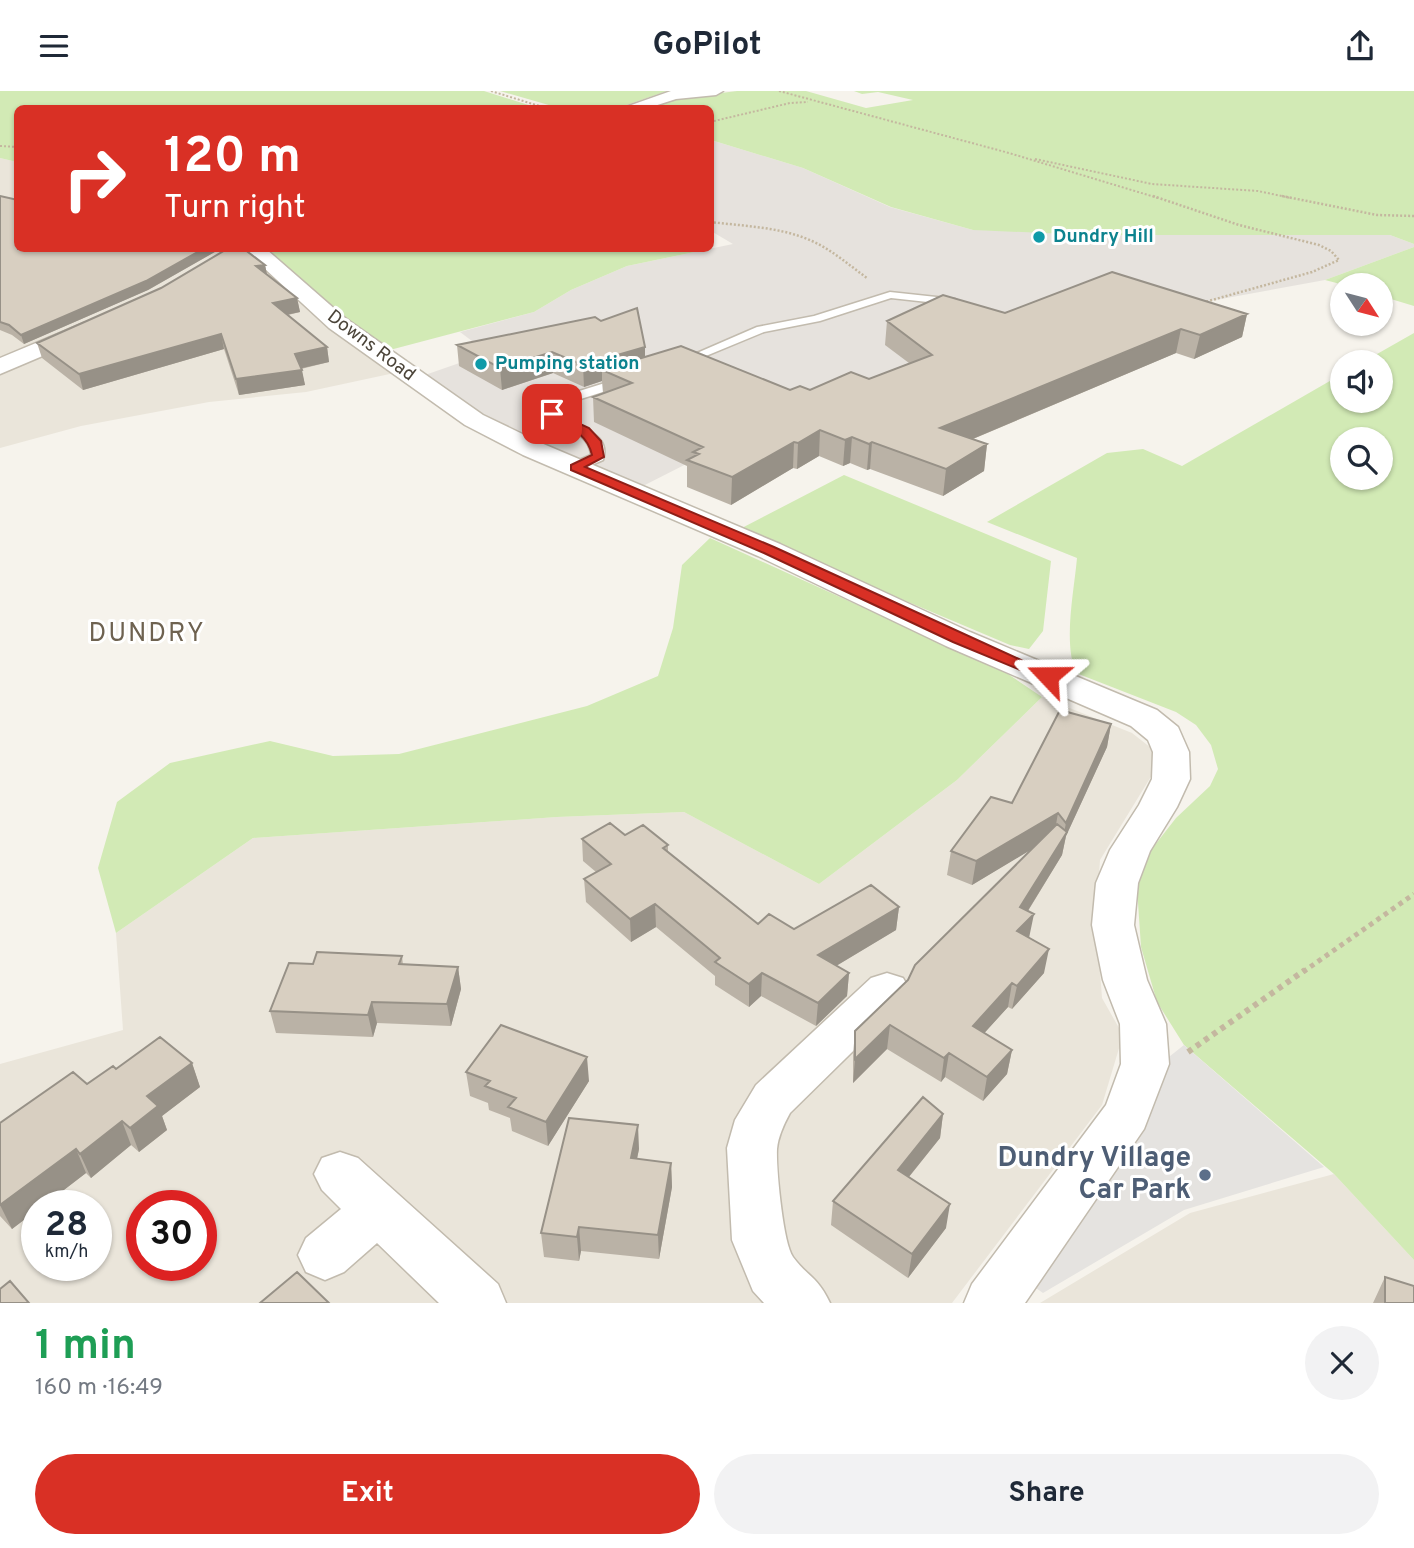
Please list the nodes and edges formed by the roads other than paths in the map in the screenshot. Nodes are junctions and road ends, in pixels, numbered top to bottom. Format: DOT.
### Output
graph roads {
  1 [pos="716,91"];
  2 [pos="677,93"];
  3 [pos="640,105"];
  4 [pos="258,252"];
  5 [pos="965,303"];
  6 [pos="107,319"];
  7 [pos="672,366"];
  8 [pos="0,367"];
  9 [pos="637,377"];
  10 [pos="504,435"];
  11 [pos="468,450"];
  12 [pos="575,467"];
  13 [pos="887,990"];
  14 [pos="340,1174"];
  15 [pos="377,1211"];
  16 [pos="325,1255"];
  17 [pos="478,1303"];
  18 [pos="802,1303"];
  19 [pos="992,1303"];
  1 -- 2 [label="street"];
  2 -- 3 [label="street"];
  4 -- 10 [label="street, Downs Road"];
  5 -- 7 [label="lane"];
  6 -- 8 [label="street"];
  9 -- 12 [label="lane"];
  10 -- 11 [label="street"];
  10 -- 12 [label="street, Downs Road"];
  12 -- 19 [label="street, Downs Road"];
  13 -- 18 [label="street"];
  14 -- 15 [label="street"];
  15 -- 16 [label="street"];
  15 -- 17 [label="street"];
}
